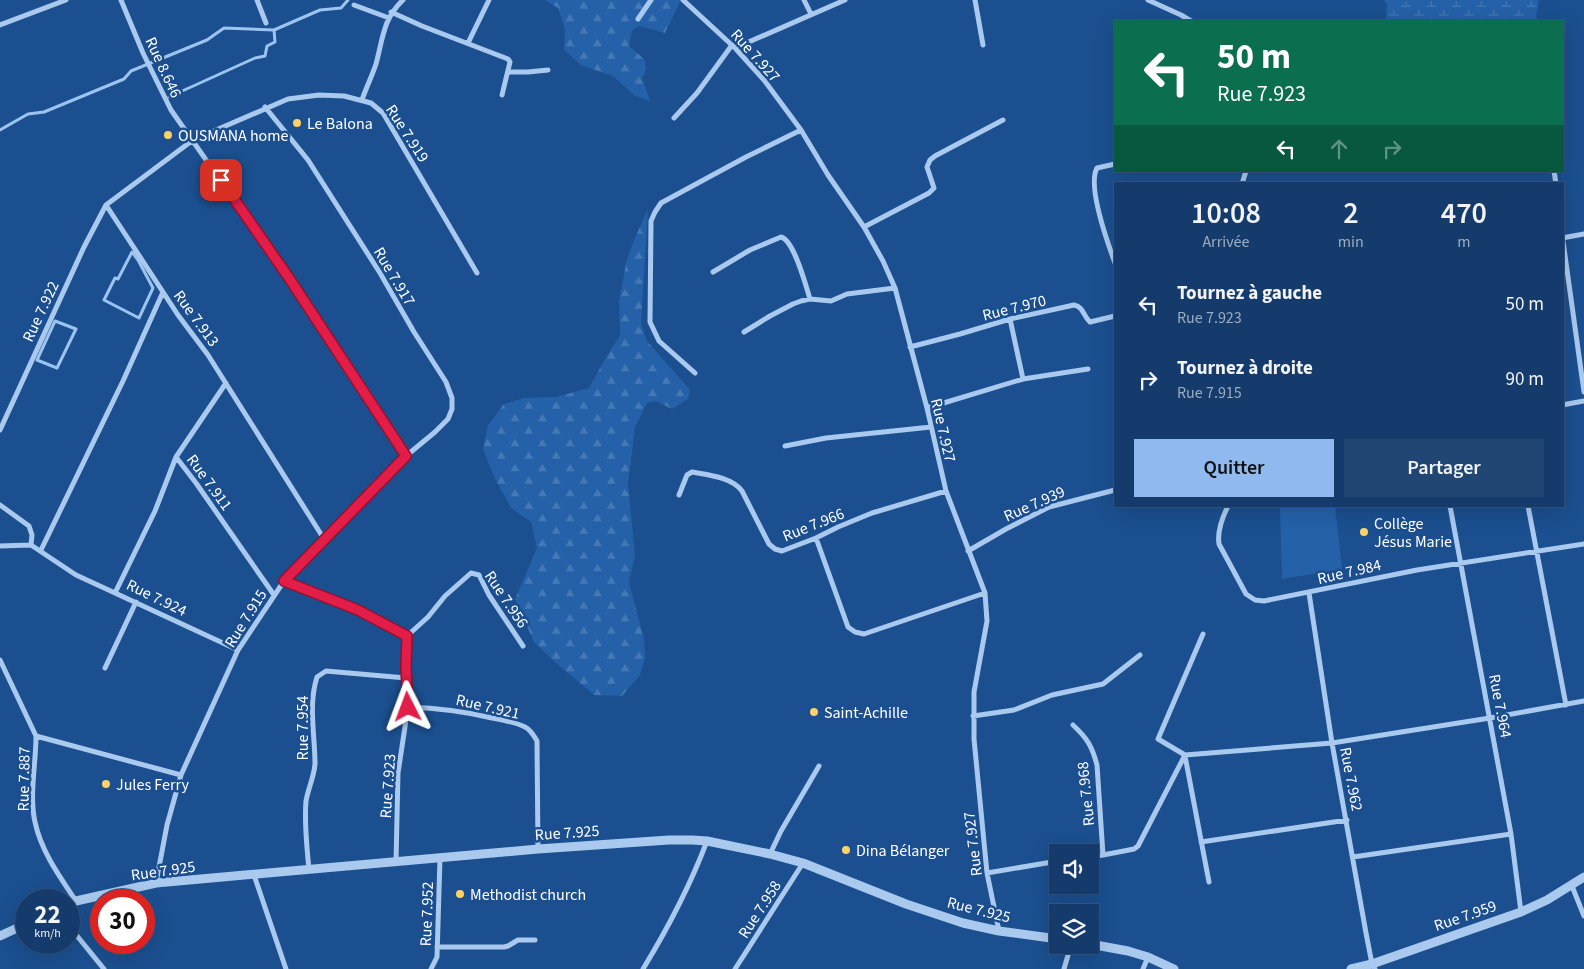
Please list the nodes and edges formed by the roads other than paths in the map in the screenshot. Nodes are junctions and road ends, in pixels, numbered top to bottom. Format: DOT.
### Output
graph roads {
  1 [pos="66,0"];
  2 [pos="121,0"];
  3 [pos="257,0"];
  4 [pos="403,0"];
  5 [pos="489,0"];
  6 [pos="651,0"];
  7 [pos="683,0"];
  8 [pos="804,0"];
  9 [pos="845,0"];
  10 [pos="974,0"];
  11 [pos="1148,0"];
  12 [pos="354,5"];
  13 [pos="812,14"];
  14 [pos="390,15"];
  15 [pos="1182,15"];
  16 [pos="638,19"];
  17 [pos="1180,20"];
  18 [pos="1190,20"];
  19 [pos="266,23"];
  20 [pos="0,25"];
  21 [pos="468,43"];
  22 [pos="983,45"];
  23 [pos="733,47"];
  24 [pos="548,70"];
  25 [pos="508,72"];
  26 [pos="502,95"];
  27 [pos="362,100"];
  28 [pos="265,107"];
  29 [pos="674,118"];
  30 [pos="1003,120"];
  31 [pos="801,130"];
  32 [pos="193,140"];
  33 [pos="1114,164"];
  34 [pos="106,205"];
  35 [pos="864,226"];
  36 [pos="1584,234"];
  37 [pos="1564,238"];
  38 [pos="1564,245"];
  39 [pos="1114,260"];
  40 [pos="713,272"];
  41 [pos="477,273"];
  42 [pos="895,288"];
  43 [pos="163,292"];
  44 [pos="810,299"];
  45 [pos="1114,316"];
  46 [pos="1010,319"];
  47 [pos="744,332"];
  48 [pos="910,347"];
  49 [pos="1088,369"];
  50 [pos="695,373"];
  51 [pos="1023,379"];
  52 [pos="226,383"];
  53 [pos="1584,392"];
  54 [pos="1584,401"];
  55 [pos="1564,405"];
  56 [pos="927,408"];
  57 [pos="931,426"];
  58 [pos="0,430"];
  59 [pos="785,446"];
  60 [pos="406,456"];
  61 [pos="176,457"];
  62 [pos="1114,490"];
  63 [pos="946,491"];
  64 [pos="679,495"];
  65 [pos="0,505"];
  66 [pos="1228,507"];
  67 [pos="1450,507"];
  68 [pos="1528,507"];
  69 [pos="324,538"];
  70 [pos="816,538"];
  71 [pos="31,544"];
  72 [pos="1584,544"];
  73 [pos="0,546"];
  74 [pos="41,550"];
  75 [pos="968,551"];
  76 [pos="1536,552"];
  77 [pos="1461,563"];
  78 [pos="284,581"];
  79 [pos="116,593"];
  80 [pos="985,593"];
  81 [pos="1309,593"];
  82 [pos="274,595"];
  83 [pos="136,602"];
  84 [pos="1203,634"];
  85 [pos="407,636"];
  86 [pos="523,646"];
  87 [pos="238,650"];
  88 [pos="1140,655"];
  89 [pos="0,660"];
  90 [pos="106,668"];
  91 [pos="406,678"];
  92 [pos="1584,701"];
  93 [pos="1566,705"];
  94 [pos="408,707"];
  95 [pos="973,716"];
  96 [pos="1490,718"];
  97 [pos="1073,725"];
  98 [pos="36,736"];
  99 [pos="1332,743"];
  100 [pos="1185,755"];
  101 [pos="819,766"];
  102 [pos="181,775"];
  103 [pos="1346,820"];
  104 [pos="1511,834"];
  105 [pos="706,841"];
  106 [pos="1201,842"];
  107 [pos="538,849"];
  108 [pos="770,854"];
  109 [pos="1103,855"];
  110 [pos="1099,856"];
  111 [pos="1353,857"];
  112 [pos="440,858"];
  113 [pos="396,862"];
  114 [pos="1049,863"];
  115 [pos="803,864"];
  116 [pos="309,870"];
  117 [pos="987,873"];
  118 [pos="254,875"];
  119 [pos="1584,877"];
  120 [pos="1208,882"];
  121 [pos="156,883"];
  122 [pos="1572,886"];
  123 [pos="65,889"];
  124 [pos="80,901"];
  125 [pos="1521,912"];
  126 [pos="1584,916"];
  127 [pos="15,929"];
  128 [pos="998,931"];
  129 [pos="0,936"];
  130 [pos="1049,938"];
  131 [pos="80,940"];
  132 [pos="535,940"];
  133 [pos="1099,946"];
  134 [pos="437,947"];
  135 [pos="1068,954"];
  136 [pos="1148,957"];
  137 [pos="1374,966"];
  138 [pos="104,969"];
  139 [pos="286,969"];
  140 [pos="431,969"];
  141 [pos="643,969"];
  142 [pos="735,969"];
  143 [pos="1064,969"];
  144 [pos="1143,969"];
  145 [pos="1174,969"];
  146 [pos="1350,969"];
  1 -- 20 [label="street"];
  2 -- 32 [label="street, Rue 8.646"];
  3 -- 19 [label="street"];
  4 -- 14 [label="street"];
  5 -- 21 [label="street"];
  6 -- 16 [label="street"];
  7 -- 23 [label="street, Rue 7.927"];
  8 -- 13 [label="street"];
  9 -- 13 [label="street"];
  10 -- 22 [label="street"];
  11 -- 15 [label="street"];
  12 -- 14 [label="street"];
  13 -- 23 [label="street"];
  14 -- 21 [label="street"];
  14 -- 27 [label="street"];
  15 -- 17 [label="street"];
  15 -- 18 [label="street"];
  21 -- 25 [label="street"];
  23 -- 29 [label="street"];
  23 -- 31 [label="street, Rue 7.927"];
  24 -- 25 [label="street"];
  25 -- 26 [label="street"];
  27 -- 28 [label="street, Rue 7.919"];
  27 -- 41 [label="street, Rue 7.919"];
  28 -- 32 [label="street, Rue 7.919"];
  28 -- 60 [label="street, Rue 7.917"];
  30 -- 35 [label="street"];
  31 -- 35 [label="street, Rue 7.927"];
  31 -- 50 [label="street"];
  32 -- 34 [label="street"];
  32 -- 60 [label="street"];
  33 -- 39 [label="street"];
  34 -- 43 [label="street, Rue 7.913"];
  34 -- 58 [label="street, Rue 7.922"];
  35 -- 42 [label="street, Rue 7.927"];
  36 -- 37 [label="street"];
  38 -- 53 [label="street"];
  40 -- 44 [label="street"];
  42 -- 44 [label="street"];
  42 -- 48 [label="street, Rue 7.927"];
  43 -- 52 [label="street, Rue 7.913"];
  43 -- 74 [label="street"];
  44 -- 47 [label="street"];
  45 -- 46 [label="street, Rue 7.970"];
  46 -- 48 [label="street, Rue 7.970"];
  46 -- 51 [label="street"];
  48 -- 56 [label="street, Rue 7.927"];
  49 -- 51 [label="street"];
  51 -- 56 [label="street"];
  52 -- 61 [label="street, Rue 7.911"];
  52 -- 69 [label="street, Rue 7.913"];
  54 -- 55 [label="street"];
  56 -- 57 [label="street, Rue 7.927"];
  57 -- 59 [label="street"];
  57 -- 63 [label="street, Rue 7.927"];
  60 -- 69 [label="street, Rue 7.915"];
  61 -- 79 [label="street, Rue 7.924"];
  61 -- 82 [label="street, Rue 7.911"];
  62 -- 75 [label="street, Rue 7.939"];
  63 -- 70 [label="street, Rue 7.966"];
  63 -- 75 [label="street, Rue 7.927"];
  64 -- 70 [label="street, Rue 7.966"];
  65 -- 71 [label="street"];
  66 -- 81 [label="street, Rue 7.984"];
  67 -- 77 [label="street, Rue 7.964"];
  68 -- 76 [label="street"];
  69 -- 78 [label="street, Rue 7.915"];
  70 -- 80 [label="street"];
  71 -- 73 [label="street"];
  71 -- 74 [label="street"];
  72 -- 76 [label="street, Rue 7.984"];
  74 -- 79 [label="street"];
  75 -- 80 [label="street, Rue 7.927"];
  76 -- 77 [label="street, Rue 7.984"];
  76 -- 93 [label="street"];
  77 -- 81 [label="street, Rue 7.984"];
  77 -- 96 [label="street, Rue 7.964"];
  78 -- 82 [label="street, Rue 7.915"];
  78 -- 85 [label="street"];
  79 -- 83 [label="street, Rue 7.924"];
  80 -- 95 [label="street, Rue 7.927"];
  81 -- 99 [label="street, Rue 7.962"];
  82 -- 87 [label="street, Rue 7.915"];
  83 -- 87 [label="street, Rue 7.924"];
  83 -- 90 [label="street"];
  84 -- 100 [label="street"];
  85 -- 86 [label="street, Rue 7.956"];
  85 -- 91 [label="street, Rue 7.923"];
  87 -- 102 [label="street, Rue 7.915"];
  88 -- 95 [label="street"];
  89 -- 98 [label="street"];
  91 -- 94 [label="street, Rue 7.923"];
  91 -- 116 [label="street, Rue 7.954"];
  92 -- 93 [label="street"];
  93 -- 96 [label="street"];
  94 -- 107 [label="street, Rue 7.921"];
  94 -- 113 [label="street, Rue 7.923"];
  95 -- 117 [label="street, Rue 7.927"];
  96 -- 99 [label="street"];
  96 -- 104 [label="street, Rue 7.964"];
  97 -- 109 [label="street, Rue 7.968"];
  98 -- 102 [label="street, Rue 7.887"];
  98 -- 123 [label="street, Rue 7.887"];
  99 -- 100 [label="street"];
  99 -- 103 [label="street, Rue 7.962"];
  100 -- 106 [label="street"];
  100 -- 109 [label="street"];
  101 -- 108 [label="street"];
  102 -- 121 [label="street, Rue 7.915"];
  103 -- 106 [label="street"];
  103 -- 111 [label="street, Rue 7.962"];
  104 -- 111 [label="street"];
  104 -- 125 [label="street, Rue 7.964"];
  105 -- 107 [label="street, Rue 7.925"];
  105 -- 108 [label="street, Rue 7.925"];
  105 -- 141 [label="street"];
  106 -- 120 [label="street"];
  107 -- 112 [label="street, Rue 7.925"];
  108 -- 115 [label="street, Rue 7.925"];
  109 -- 110 [label="street"];
  111 -- 137 [label="street, Rue 7.962"];
  112 -- 113 [label="street, Rue 7.925"];
  112 -- 134 [label="street, Rue 7.952"];
  113 -- 116 [label="street, Rue 7.925"];
  114 -- 117 [label="street"];
  115 -- 128 [label="street, Rue 7.925"];
  115 -- 142 [label="street, Rue 7.958"];
  116 -- 118 [label="street, Rue 7.925"];
  117 -- 128 [label="street, Rue 7.927"];
  118 -- 121 [label="street, Rue 7.925"];
  118 -- 139 [label="street"];
  119 -- 122 [label="street, Rue 7.959"];
  121 -- 124 [label="street, Rue 7.925"];
  122 -- 125 [label="street, Rue 7.959"];
  122 -- 126 [label="street"];
  125 -- 137 [label="street, Rue 7.959"];
  127 -- 129 [label="street"];
  128 -- 130 [label="street, Rue 7.925"];
  131 -- 138 [label="street"];
  132 -- 134 [label="street"];
  133 -- 136 [label="street"];
  134 -- 140 [label="street, Rue 7.952"];
  135 -- 143 [label="street"];
  136 -- 144 [label="street"];
  136 -- 145 [label="street"];
  137 -- 146 [label="street, Rue 7.959"];
}
